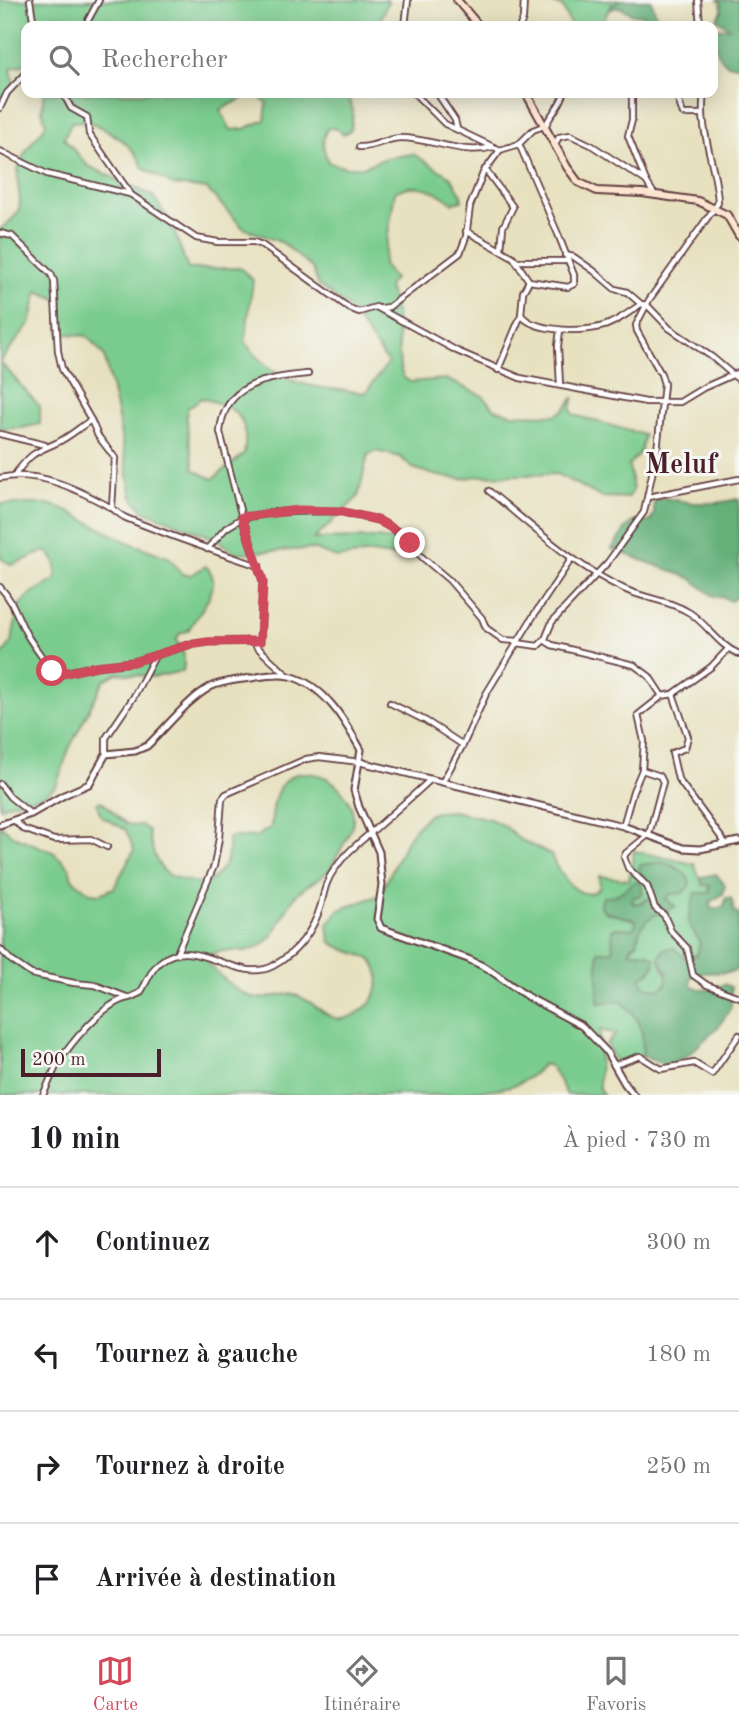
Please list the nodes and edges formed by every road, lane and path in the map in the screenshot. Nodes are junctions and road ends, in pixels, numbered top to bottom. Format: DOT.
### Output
graph roads {
  1 [pos="30,0"];
  2 [pos="99,0"];
  3 [pos="408,0"];
  4 [pos="457,0"];
  5 [pos="524,0"];
  6 [pos="698,0"];
  7 [pos="33,21"];
  8 [pos="88,21"];
  9 [pos="406,21"];
  10 [pos="475,21"];
  11 [pos="522,21"];
  12 [pos="700,21"];
  13 [pos="21,79"];
  14 [pos="8,93"];
  15 [pos="0,94"];
  16 [pos="66,98"];
  17 [pos="419,98"];
  18 [pos="440,98"];
  19 [pos="529,98"];
  20 [pos="562,98"];
  21 [pos="632,98"];
  22 [pos="678,98"];
  23 [pos="704,98"];
  24 [pos="0,108"];
  25 [pos="702,114"];
  26 [pos="546,125"];
  27 [pos="457,129"];
  28 [pos="519,144"];
  29 [pos="555,144"];
  30 [pos="359,147"];
  31 [pos="493,147"];
  32 [pos="500,150"];
  33 [pos="0,151"];
  34 [pos="485,169"];
  35 [pos="646,181"];
  36 [pos="130,194"];
  37 [pos="654,194"];
  38 [pos="715,209"];
  39 [pos="467,230"];
  40 [pos="0,233"];
  41 [pos="739,236"];
  42 [pos="501,250"];
  43 [pos="565,255"];
  44 [pos="517,261"];
  45 [pos="568,261"];
  46 [pos="529,281"];
  47 [pos="644,304"];
  48 [pos="376,307"];
  49 [pos="521,315"];
  50 [pos="560,330"];
  51 [pos="498,370"];
  52 [pos="737,373"];
  53 [pos="308,374"];
  54 [pos="739,380"];
  55 [pos="560,386"];
  56 [pos="663,403"];
  57 [pos="91,420"];
  58 [pos="0,434"];
  59 [pos="46,446"];
  60 [pos="15,474"];
  61 [pos="0,478"];
  62 [pos="739,480"];
  63 [pos="489,492"];
  64 [pos="648,497"];
  65 [pos="112,508"];
  66 [pos="242,517"];
  67 [pos="207,549"];
  68 [pos="572,558"];
  69 [pos="260,566"];
  70 [pos="597,573"];
  71 [pos="0,587"];
  72 [pos="544,640"];
  73 [pos="260,641"];
  74 [pos="518,642"];
  75 [pos="728,649"];
  76 [pos="739,654"];
  77 [pos="154,657"];
  78 [pos="288,675"];
  79 [pos="673,694"];
  80 [pos="662,696"];
  81 [pos="390,703"];
  82 [pos="463,745"];
  83 [pos="106,754"];
  84 [pos="360,762"];
  85 [pos="642,770"];
  86 [pos="432,778"];
  87 [pos="443,781"];
  88 [pos="0,784"];
  89 [pos="31,814"];
  90 [pos="14,820"];
  91 [pos="0,825"];
  92 [pos="623,826"];
  93 [pos="372,832"];
  94 [pos="649,834"];
  95 [pos="739,841"];
  96 [pos="726,844"];
  97 [pos="107,847"];
  98 [pos="0,949"];
  99 [pos="177,953"];
  100 [pos="739,997"];
  101 [pos="129,998"];
  102 [pos="739,1035"];
  103 [pos="614,1065"];
  104 [pos="43,1095"];
  105 [pos="634,1095"];
  1 -- 7 [label="street"];
  2 -- 8 [label="street"];
  3 -- 9 [label="street"];
  4 -- 10 [label="main road"];
  5 -- 11 [label="street"];
  6 -- 12 [label="street"];
  13 -- 14 [label="street"];
  14 -- 15 [label="street"];
  14 -- 24 [label="street"];
  16 -- 36 [label="street"];
  17 -- 27 [label="street"];
  18 -- 27 [label="street"];
  19 -- 26 [label="main road"];
  20 -- 26 [label="street"];
  21 -- 35 [label="street"];
  22 -- 25 [label="street"];
  23 -- 25 [label="street"];
  25 -- 38 [label="street"];
  26 -- 28 [label="street"];
  26 -- 29 [label="main road"];
  27 -- 31 [label="street"];
  28 -- 32 [label="street"];
  28 -- 43 [label="street"];
  29 -- 35 [label="street"];
  29 -- 37 [label="main road"];
  30 -- 31 [label="street"];
  31 -- 32 [label="street"];
  32 -- 34 [label="street"];
  33 -- 36 [label="street"];
  34 -- 39 [label="street"];
  34 -- 42 [label="street"];
  35 -- 37 [label="street"];
  36 -- 48 [label="street"];
  37 -- 38 [label="main road"];
  38 -- 41 [label="main road"];
  38 -- 47 [label="street"];
  39 -- 42 [label="street"];
  39 -- 48 [label="street"];
  40 -- 57 [label="street"];
  42 -- 44 [label="street"];
  43 -- 45 [label="street"];
  43 -- 47 [label="street"];
  44 -- 45 [label="street"];
  44 -- 46 [label="street"];
  45 -- 46 [label="street"];
  46 -- 49 [label="street"];
  47 -- 50 [label="street"];
  47 -- 52 [label="street"];
  47 -- 56 [label="street"];
  48 -- 51 [label="street"];
  49 -- 50 [label="street"];
  49 -- 51 [label="street"];
  50 -- 55 [label="street"];
  51 -- 55 [label="street"];
  52 -- 54 [label="street"];
  52 -- 56 [label="street"];
  53 -- 66 [label="street"];
  55 -- 56 [label="street"];
  56 -- 64 [label="street"];
  57 -- 59 [label="street"];
  57 -- 65 [label="street"];
  58 -- 59 [label="street"];
  59 -- 60 [label="street"];
  60 -- 61 [label="street"];
  60 -- 65 [label="street"];
  62 -- 64 [label="street"];
  63 -- 68 [label="street"];
  64 -- 70 [label="street"];
  65 -- 67 [label="street"];
  66 -- 67 [label="street"];
  66 -- 69 [label="street"];
  66 -- 74 [label="street"];
  67 -- 69 [label="street"];
  68 -- 70 [label="street"];
  68 -- 74 [label="street"];
  69 -- 73 [label="street"];
  70 -- 72 [label="street"];
  70 -- 75 [label="street"];
  71 -- 77 [label="street"];
  72 -- 74 [label="street"];
  72 -- 80 [label="street"];
  73 -- 77 [label="street"];
  73 -- 78 [label="street"];
  74 -- 82 [label="street"];
  75 -- 76 [label="street"];
  75 -- 79 [label="street"];
  77 -- 83 [label="street"];
  78 -- 83 [label="street"];
  78 -- 84 [label="street"];
  79 -- 80 [label="street"];
  79 -- 96 [label="street"];
  80 -- 85 [label="street"];
  81 -- 82 [label="street"];
  82 -- 87 [label="street"];
  83 -- 89 [label="street"];
  84 -- 86 [label="street"];
  84 -- 93 [label="street"];
  84 -- 99 [label="street"];
  85 -- 92 [label="street"];
  85 -- 94 [label="street"];
  86 -- 87 [label="street"];
  86 -- 93 [label="street"];
  87 -- 92 [label="street"];
  88 -- 89 [label="street"];
  89 -- 90 [label="street"];
  90 -- 91 [label="street"];
  90 -- 97 [label="street"];
  92 -- 94 [label="street"];
  93 -- 99 [label="street"];
  93 -- 103 [label="street"];
  94 -- 96 [label="street"];
  94 -- 100 [label="street"];
  95 -- 96 [label="street"];
  98 -- 101 [label="street"];
  99 -- 101 [label="street"];
  101 -- 104 [label="street"];
  102 -- 103 [label="street"];
  103 -- 105 [label="street"];
}
